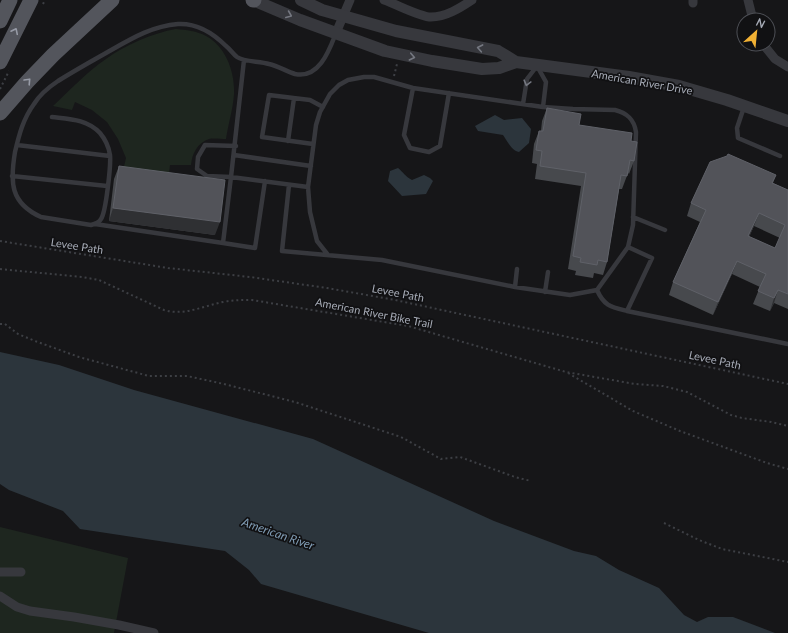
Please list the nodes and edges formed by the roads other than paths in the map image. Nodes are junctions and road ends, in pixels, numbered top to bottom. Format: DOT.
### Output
graph roads {
  1 [pos="10,0"];
  2 [pos="31,0"];
  3 [pos="112,0"];
  4 [pos="253,0"];
  5 [pos="301,0"];
  6 [pos="350,0"];
  7 [pos="384,0"];
  8 [pos="472,0"];
  9 [pos="748,0"];
  10 [pos="751,12"];
  11 [pos="344,17"];
  12 [pos="0,21"];
  13 [pos="336,33"];
  14 [pos="769,52"];
  15 [pos="244,60"];
  16 [pos="0,62"];
  17 [pos="516,62"];
  18 [pos="537,66"];
  19 [pos="788,67"];
  20 [pos="413,88"];
  21 [pos="449,93"];
  22 [pos="294,98"];
  23 [pos="523,104"];
  24 [pos="744,106"];
  25 [pos="323,107"];
  26 [pos="543,107"];
  27 [pos="0,113"];
  28 [pos="52,117"];
  29 [pos="788,121"];
  30 [pos="288,141"];
  31 [pos="313,144"];
  32 [pos="17,145"];
  33 [pos="236,146"];
  34 [pos="234,155"];
  35 [pos="110,156"];
  36 [pos="780,156"];
  37 [pos="311,166"];
  38 [pos="12,176"];
  39 [pos="231,177"];
  40 [pos="265,182"];
  41 [pos="290,185"];
  42 [pos="107,186"];
  43 [pos="308,187"];
  44 [pos="633,217"];
  45 [pos="95,224"];
  46 [pos="665,230"];
  47 [pos="223,243"];
  48 [pos="628,247"];
  49 [pos="328,255"];
  50 [pos="517,269"];
  51 [pos="548,272"];
  52 [pos="515,287"];
  53 [pos="597,290"];
  54 [pos="545,292"];
  55 [pos="627,311"];
  56 [pos="788,344"];
  57 [pos="0,572"];
  58 [pos="21,572"];
  59 [pos="0,596"];
  60 [pos="154,633"];
  1 -- 12 [label="main road"];
  16 -- 2 [label="main road, one-way"];
  27 -- 3 [label="main road, one-way"];
  4 -- 13 [label="street, American River Drive, one-way"];
  5 -- 11 [label="street, American River Drive"];
  6 -- 11 [label="street"];
  7 -- 8 [label="street"];
  9 -- 10 [label="street"];
  11 -- 13 [label="street"];
  17 -- 11 [label="street, American River Drive, one-way"];
  13 -- 15 [label="lane"];
  13 -- 17 [label="street, American River Drive, one-way"];
  14 -- 19 [label="street"];
  15 -- 32 [label="lane"];
  15 -- 33 [label="lane"];
  17 -- 18 [label="street, American River Drive"];
  18 -- 23 [label="lane, one-way"];
  18 -- 24 [label="street, American River Drive"];
  18 -- 26 [label="lane"];
  20 -- 21 [label="lane"];
  20 -- 21 [label="lane"];
  20 -- 25 [label="lane"];
  21 -- 23 [label="lane"];
  22 -- 25 [label="lane"];
  22 -- 30 [label="lane"];
  22 -- 30 [label="lane"];
  23 -- 26 [label="lane"];
  24 -- 29 [label="street, American River Drive"];
  24 -- 36 [label="lane"];
  25 -- 31 [label="lane"];
  26 -- 44 [label="lane"];
  28 -- 35 [label="lane"];
  30 -- 31 [label="lane"];
  31 -- 37 [label="lane"];
  32 -- 35 [label="lane"];
  32 -- 38 [label="lane"];
  33 -- 34 [label="lane"];
  33 -- 39 [label="lane"];
  34 -- 37 [label="lane"];
  34 -- 39 [label="lane"];
  35 -- 42 [label="lane"];
  37 -- 43 [label="lane"];
  38 -- 42 [label="lane"];
  38 -- 45 [label="lane"];
  39 -- 40 [label="lane"];
  39 -- 47 [label="lane"];
  40 -- 41 [label="lane"];
  40 -- 47 [label="lane"];
  41 -- 43 [label="lane"];
  41 -- 49 [label="lane"];
  42 -- 45 [label="lane"];
  43 -- 49 [label="lane"];
  44 -- 46 [label="lane"];
  44 -- 48 [label="lane"];
  45 -- 47 [label="lane"];
  48 -- 53 [label="lane"];
  48 -- 55 [label="lane"];
  49 -- 52 [label="lane"];
  50 -- 52 [label="lane"];
  51 -- 54 [label="lane"];
  52 -- 54 [label="lane"];
  53 -- 54 [label="lane"];
  53 -- 55 [label="lane"];
  55 -- 56 [label="lane"];
  57 -- 58 [label="street"];
  59 -- 60 [label="street"];
}
